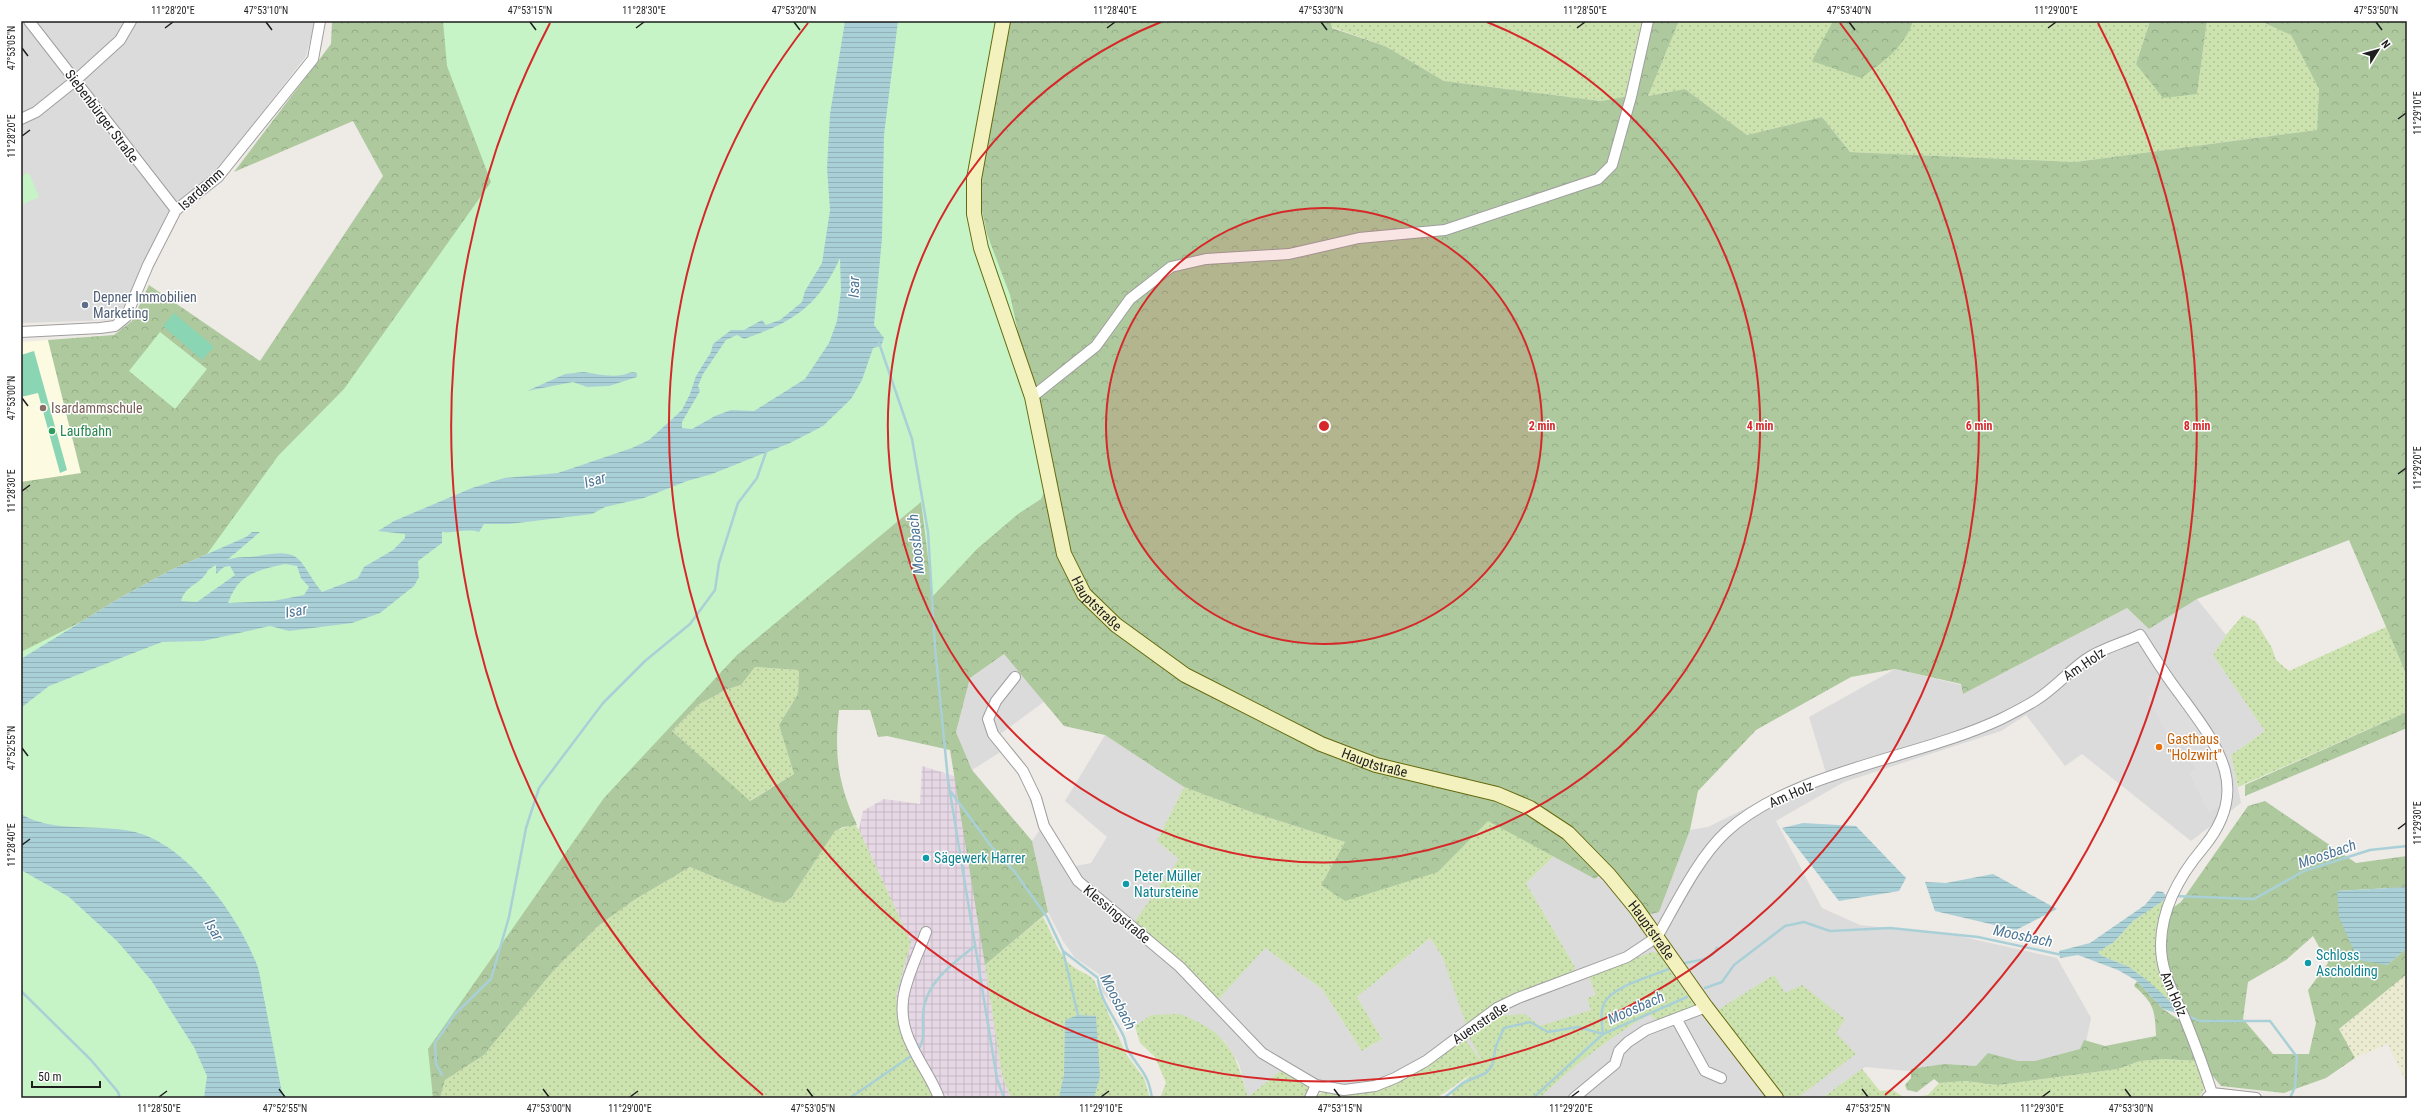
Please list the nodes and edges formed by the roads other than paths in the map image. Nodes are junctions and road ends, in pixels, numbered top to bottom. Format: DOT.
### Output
graph roads {
  1 [pos="29,21"];
  2 [pos="131,21"];
  3 [pos="320,21"];
  4 [pos="1003,21"];
  5 [pos="1648,21"];
  6 [pos="76,80"];
  7 [pos="21,118"];
  8 [pos="176,210"];
  9 [pos="21,332"];
  10 [pos="1032,397"];
  11 [pos="1015,677"];
  12 [pos="926,932"];
  13 [pos="1657,937"];
  14 [pos="1706,1007"];
  15 [pos="1677,1020"];
  16 [pos="1721,1078"];
  17 [pos="1316,1085"];
  18 [pos="2210,1095"];
  19 [pos="939,1098"];
  20 [pos="1310,1098"];
  21 [pos="1574,1098"];
  22 [pos="1776,1098"];
  23 [pos="2256,1098"];
  1 -- 6 [label="street, Siebenbürger Straße"];
  2 -- 6 [label="street"];
  3 -- 8 [label="street, Isardamm"];
  4 -- 10 [label="main road, Hauptstraße"];
  5 -- 10 [label="street"];
  6 -- 7 [label="street"];
  6 -- 8 [label="street, Siebenbürger Straße"];
  8 -- 9 [label="street, Isardamm"];
  10 -- 13 [label="main road, Hauptstraße"];
  11 -- 17 [label="street, Klessingstraße"];
  12 -- 19 [label="street"];
  13 -- 14 [label="main road, Hauptstraße"];
  13 -- 17 [label="street, Auenstraße"];
  13 -- 18 [label="street, Am Holz"];
  14 -- 15 [label="street"];
  14 -- 22 [label="main road, Hauptstraße"];
  15 -- 16 [label="street"];
  15 -- 21 [label="street"];
  17 -- 20 [label="street"];
  18 -- 23 [label="street"];
}
